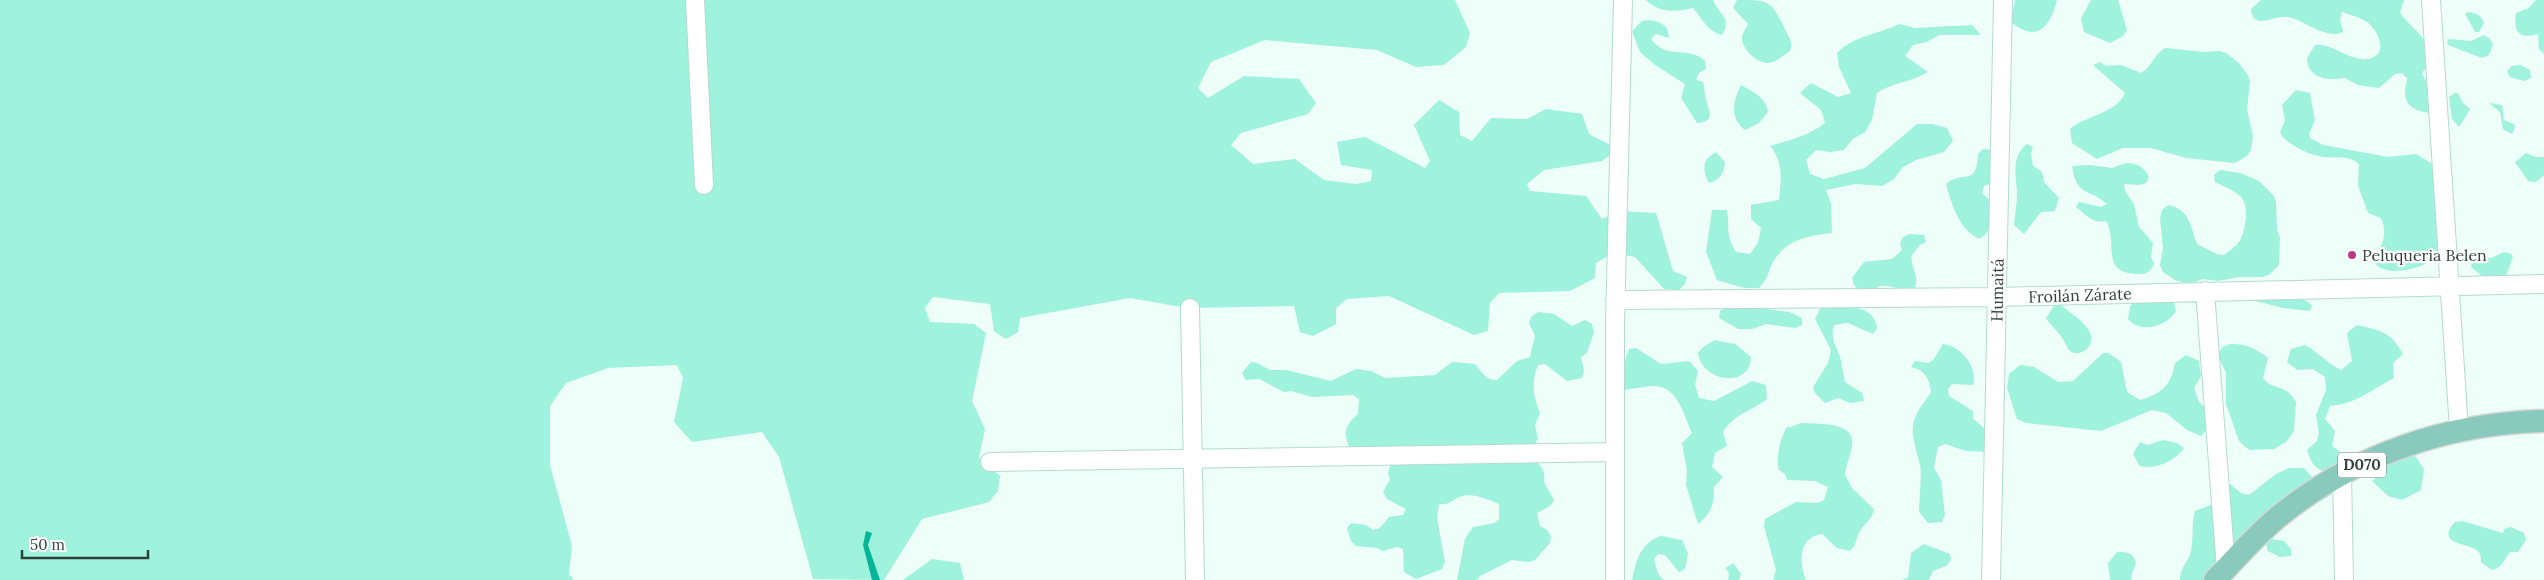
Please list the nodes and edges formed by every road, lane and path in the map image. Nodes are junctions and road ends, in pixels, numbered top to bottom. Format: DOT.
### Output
graph roads {
  1 [pos="695,0"];
  2 [pos="1623,0"];
  3 [pos="2003,0"];
  4 [pos="2432,0"];
  5 [pos="704,185"];
  6 [pos="2544,284"];
  7 [pos="2450,286"];
  8 [pos="2205,291"];
  9 [pos="1997,297"];
  10 [pos="1615,300"];
  11 [pos="1190,308"];
  12 [pos="2544,421"];
  13 [pos="2459,430"];
  14 [pos="1615,452"];
  15 [pos="1193,458"];
  16 [pos="990,462"];
  17 [pos="2342,473"];
  18 [pos="2221,575"];
  19 [pos="1195,580"];
  20 [pos="1615,580"];
  21 [pos="1991,580"];
  22 [pos="2344,580"];
  1 -- 5 [label="street"];
  2 -- 10 [label="street"];
  3 -- 9 [label="street, Humaitá"];
  4 -- 7 [label="street"];
  6 -- 7 [label="street, Froilán Zárate"];
  7 -- 8 [label="street, Froilán Zárate"];
  7 -- 13 [label="street"];
  8 -- 9 [label="street, Froilán Zárate"];
  8 -- 18 [label="street"];
  9 -- 10 [label="street, Froilán Zárate"];
  9 -- 21 [label="street, Humaitá"];
  10 -- 14 [label="street"];
  11 -- 15 [label="street"];
  12 -- 13 [label="main road, D070"];
  13 -- 17 [label="main road, D070"];
  14 -- 15 [label="street"];
  14 -- 20 [label="street"];
  15 -- 16 [label="street"];
  15 -- 19 [label="street"];
  17 -- 18 [label="main road, D070"];
  17 -- 22 [label="street"];
}
